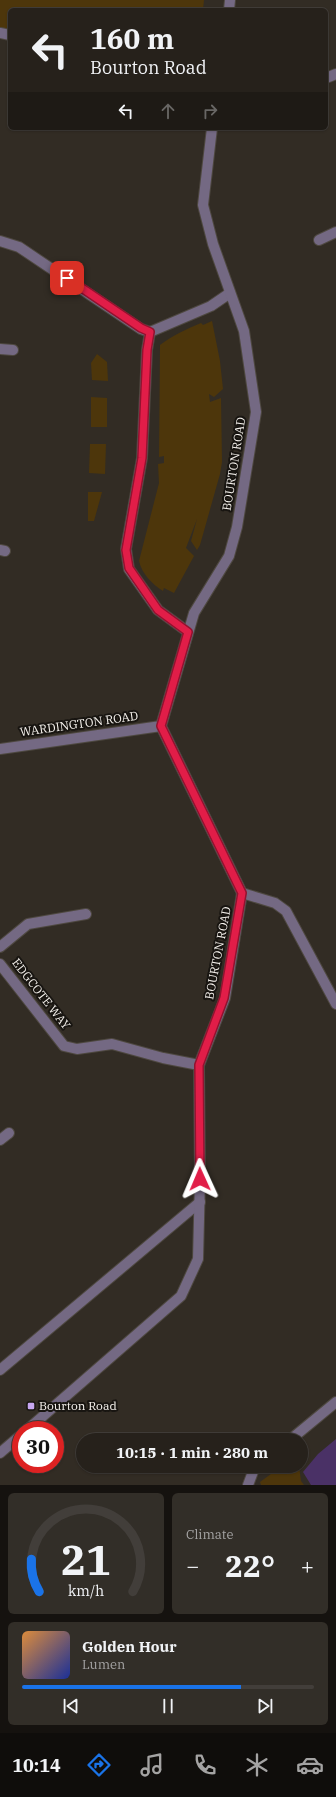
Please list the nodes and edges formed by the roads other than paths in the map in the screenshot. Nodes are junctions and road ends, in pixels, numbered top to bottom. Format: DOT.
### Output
graph roads {
  1 [pos="212,130"];
  2 [pos="336,232"];
  3 [pos="319,240"];
  4 [pos="0,241"];
  5 [pos="230,293"];
  6 [pos="150,332"];
  7 [pos="0,349"];
  8 [pos="13,350"];
  9 [pos="188,632"];
  10 [pos="161,726"];
  11 [pos="0,749"];
  12 [pos="242,893"];
  13 [pos="86,914"];
  14 [pos="0,947"];
  15 [pos="0,964"];
  16 [pos="336,1004"];
  17 [pos="199,1065"];
  18 [pos="9,1133"];
  19 [pos="0,1140"];
  20 [pos="200,1202"];
  21 [pos="0,1370"];
  22 [pos="336,1402"];
  23 [pos="37,1421"];
  24 [pos="298,1433"];
  25 [pos="12,1443"];
  26 [pos="0,1453"];
  27 [pos="252,1473"];
  28 [pos="248,1485"];
  1 -- 5 [label="street, BOURTON ROAD"];
  2 -- 3 [label="street"];
  4 -- 6 [label="street"];
  5 -- 6 [label="street"];
  5 -- 9 [label="street, BOURTON ROAD"];
  6 -- 9 [label="street"];
  7 -- 8 [label="street"];
  9 -- 10 [label="street, BOURTON ROAD"];
  10 -- 11 [label="street, WARDINGTON ROAD"];
  10 -- 12 [label="street, BOURTON ROAD"];
  12 -- 16 [label="street"];
  12 -- 17 [label="street, BOURTON ROAD"];
  13 -- 14 [label="street"];
  15 -- 17 [label="street, EDGCOTE WAY"];
  17 -- 20 [label="street, BOURTON ROAD"];
  18 -- 19 [label="street"];
  20 -- 21 [label="street"];
  20 -- 23 [label="street, BOURTON ROAD"];
  22 -- 24 [label="street"];
  25 -- 26 [label="street"];
  27 -- 28 [label="street"];
}
